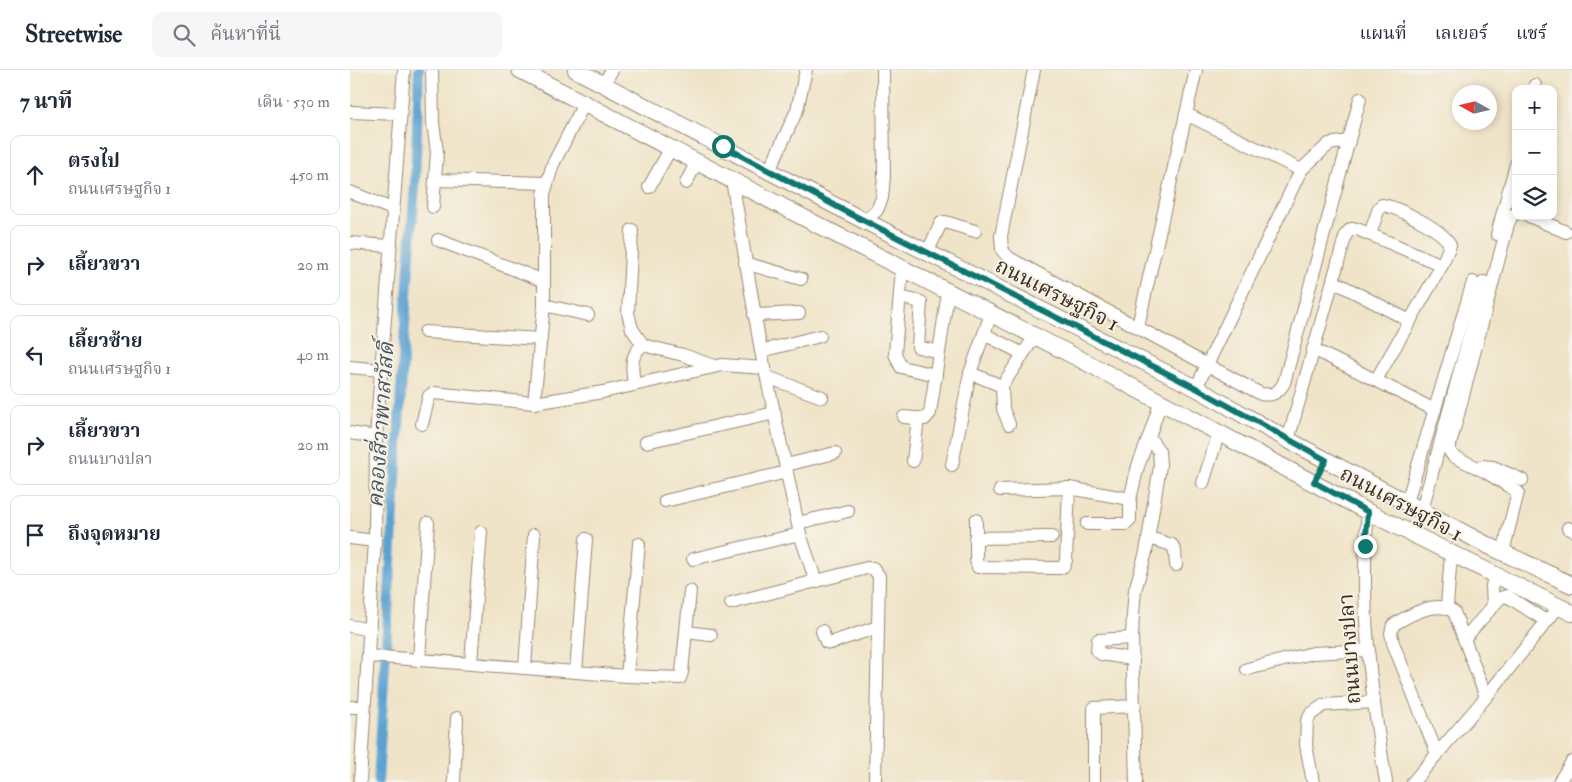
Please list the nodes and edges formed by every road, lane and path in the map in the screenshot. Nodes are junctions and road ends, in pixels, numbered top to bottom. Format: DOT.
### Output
graph roads {
  1 [pos="404,70"];
  2 [pos="432,70"];
  3 [pos="520,70"];
  4 [pos="576,70"];
  5 [pos="806,70"];
  6 [pos="883,70"];
  7 [pos="1034,70"];
  8 [pos="1196,70"];
  9 [pos="608,77"];
  10 [pos="1360,99"];
  11 [pos="585,102"];
  12 [pos="350,112"];
  13 [pos="400,114"];
  14 [pos="1186,114"];
  15 [pos="1348,141"];
  16 [pos="671,148"];
  17 [pos="697,161"];
  18 [pos="1301,170"];
  19 [pos="769,171"];
  20 [pos="1513,175"];
  21 [pos="436,180"];
  22 [pos="732,180"];
  23 [pos="546,183"];
  24 [pos="686,183"];
  25 [pos="649,187"];
  26 [pos="350,192"];
  27 [pos="433,207"];
  28 [pos="392,209"];
  29 [pos="1512,215"];
  30 [pos="1538,220"];
  31 [pos="865,221"];
  32 [pos="632,230"];
  33 [pos="975,231"];
  34 [pos="1566,232"];
  35 [pos="1370,234"];
  36 [pos="438,240"];
  37 [pos="350,243"];
  38 [pos="389,246"];
  39 [pos="926,253"];
  40 [pos="745,263"];
  41 [pos="1442,265"];
  42 [pos="902,268"];
  43 [pos="801,279"];
  44 [pos="1333,280"];
  45 [pos="544,281"];
  46 [pos="1473,282"];
  47 [pos="948,292"];
  48 [pos="900,297"];
  49 [pos="544,305"];
  50 [pos="799,313"];
  51 [pos="991,314"];
  52 [pos="588,315"];
  53 [pos="754,315"];
  54 [pos="1410,321"];
  55 [pos="1138,326"];
  56 [pos="425,332"];
  57 [pos="984,334"];
  58 [pos="820,336"];
  59 [pos="1035,336"];
  60 [pos="541,339"];
  61 [pos="644,345"];
  62 [pos="1313,349"];
  63 [pos="761,351"];
  64 [pos="939,352"];
  65 [pos="1023,354"];
  66 [pos="715,366"];
  67 [pos="1207,366"];
  68 [pos="350,368"];
  69 [pos="381,370"];
  70 [pos="766,372"];
  71 [pos="970,373"];
  72 [pos="936,375"];
  73 [pos="1376,380"];
  74 [pos="634,385"];
  75 [pos="1002,386"];
  76 [pos="1196,388"];
  77 [pos="822,397"];
  78 [pos="1161,401"];
  79 [pos="534,403"];
  80 [pos="1435,410"];
  81 [pos="775,413"];
  82 [pos="904,417"];
  83 [pos="918,418"];
  84 [pos="422,424"];
  85 [pos="1009,424"];
  86 [pos="1220,432"];
  87 [pos="350,434"];
  88 [pos="376,437"];
  89 [pos="1149,437"];
  90 [pos="1288,440"];
  91 [pos="646,442"];
  92 [pos="835,453"];
  93 [pos="1326,460"];
  94 [pos="913,461"];
  95 [pos="952,465"];
  96 [pos="787,468"];
  97 [pos="1477,468"];
  98 [pos="1522,480"];
  99 [pos="1203,482"];
  100 [pos="1314,482"];
  101 [pos="1069,488"];
  102 [pos="1381,489"];
  103 [pos="1000,490"];
  104 [pos="1130,499"];
  105 [pos="665,501"];
  106 [pos="1407,502"];
  107 [pos="1422,510"];
  108 [pos="848,511"];
  109 [pos="1368,512"];
  110 [pos="976,520"];
  111 [pos="428,522"];
  112 [pos="1087,524"];
  113 [pos="799,529"];
  114 [pos="481,532"];
  115 [pos="534,535"];
  116 [pos="1052,536"];
  117 [pos="350,538"];
  118 [pos="976,538"];
  119 [pos="1149,538"];
  120 [pos="586,539"];
  121 [pos="376,541"];
  122 [pos="639,544"];
  123 [pos="1503,552"];
  124 [pos="1451,554"];
  125 [pos="693,559"];
  126 [pos="1176,565"];
  127 [pos="1494,576"];
  128 [pos="816,582"];
  129 [pos="1572,585"];
  130 [pos="690,591"];
  131 [pos="731,603"];
  132 [pos="1447,606"];
  133 [pos="1493,607"];
  134 [pos="1566,610"];
  135 [pos="1546,621"];
  136 [pos="350,626"];
  137 [pos="878,627"];
  138 [pos="370,630"];
  139 [pos="822,631"];
  140 [pos="686,632"];
  141 [pos="711,635"];
  142 [pos="1132,638"];
  143 [pos="1464,639"];
  144 [pos="1369,650"];
  145 [pos="372,656"];
  146 [pos="1133,659"];
  147 [pos="419,660"];
  148 [pos="471,663"];
  149 [pos="525,668"];
  150 [pos="1247,669"];
  151 [pos="576,672"];
  152 [pos="627,676"];
  153 [pos="1486,696"];
  154 [pos="1374,702"];
  155 [pos="1135,706"];
  156 [pos="350,707"];
  157 [pos="364,707"];
  158 [pos="457,718"];
  159 [pos="1437,754"];
  160 [pos="356,757"];
  161 [pos="1572,762"];
  162 [pos="360,782"];
  163 [pos="454,782"];
  164 [pos="875,782"];
  165 [pos="1094,782"];
  166 [pos="1136,782"];
  167 [pos="1313,782"];
  168 [pos="1386,782"];
  169 [pos="1413,782"];
  170 [pos="1559,782"];
  1 -- 13 [label="street"];
  2 -- 21 [label="street"];
  3 -- 11 [label="main road, ถนนเศรษฐกิจ 1"];
  4 -- 9 [label="main road, ถนนเศรษฐกิจ 1"];
  5 -- 19 [label="street"];
  6 -- 31 [label="street"];
  7 -- 55 [label="street"];
  8 -- 14 [label="street"];
  9 -- 19 [label="main road, ถนนเศรษฐกิจ 1"];
  10 -- 15 [label="street"];
  11 -- 16 [label="main road, ถนนเศรษฐกิจ 1"];
  11 -- 23 [label="street"];
  12 -- 13 [label="street"];
  13 -- 28 [label="street"];
  14 -- 18 [label="street"];
  14 -- 55 [label="street"];
  15 -- 18 [label="street"];
  15 -- 67 [label="street"];
  16 -- 17 [label="main road, ถนนเศรษฐกิจ 1"];
  16 -- 25 [label="street"];
  17 -- 22 [label="main road, ถนนเศรษฐกิจ 1"];
  17 -- 24 [label="street"];
  18 -- 67 [label="street"];
  19 -- 31 [label="main road, ถนนเศรษฐกิจ 1"];
  20 -- 107 [label="street"];
  21 -- 23 [label="street"];
  21 -- 27 [label="street"];
  22 -- 40 [label="street"];
  22 -- 42 [label="main road, ถนนเศรษฐกิจ 1"];
  23 -- 45 [label="street"];
  26 -- 28 [label="street"];
  28 -- 38 [label="street"];
  29 -- 97 [label="street"];
  30 -- 34 [label="street"];
  31 -- 39 [label="main road, ถนนเศรษฐกิจ 1"];
  32 -- 61 [label="street"];
  33 -- 39 [label="street"];
  35 -- 41 [label="street"];
  35 -- 41 [label="street"];
  35 -- 44 [label="street"];
  36 -- 45 [label="street"];
  37 -- 38 [label="street"];
  38 -- 69 [label="street"];
  39 -- 76 [label="main road, ถนนเศรษฐกิจ 1"];
  40 -- 43 [label="street"];
  40 -- 53 [label="street"];
  41 -- 54 [label="street"];
  42 -- 47 [label="main road, ถนนเศรษฐกิจ 1"];
  42 -- 48 [label="street"];
  44 -- 54 [label="street"];
  44 -- 62 [label="street"];
  45 -- 49 [label="street"];
  46 -- 80 [label="street"];
  47 -- 51 [label="main road, ถนนเศรษฐกิจ 1"];
  47 -- 64 [label="street"];
  48 -- 64 [label="street"];
  48 -- 72 [label="street"];
  49 -- 52 [label="street"];
  49 -- 60 [label="street"];
  50 -- 53 [label="street"];
  51 -- 57 [label="street"];
  51 -- 59 [label="main road, ถนนเศรษฐกิจ 1"];
  53 -- 63 [label="street"];
  54 -- 73 [label="street"];
  55 -- 67 [label="street"];
  56 -- 60 [label="street"];
  57 -- 65 [label="street"];
  57 -- 71 [label="street"];
  58 -- 63 [label="street"];
  59 -- 65 [label="street"];
  59 -- 78 [label="main road, ถนนเศรษฐกิจ 1"];
  60 -- 79 [label="street"];
  61 -- 66 [label="street"];
  61 -- 74 [label="street"];
  62 -- 73 [label="street"];
  62 -- 90 [label="street"];
  63 -- 70 [label="street"];
  64 -- 72 [label="street"];
  65 -- 75 [label="street"];
  66 -- 70 [label="street"];
  66 -- 74 [label="street"];
  67 -- 76 [label="street"];
  68 -- 69 [label="street"];
  69 -- 88 [label="street"];
  70 -- 77 [label="street"];
  70 -- 81 [label="street"];
  71 -- 75 [label="street"];
  71 -- 95 [label="street"];
  72 -- 83 [label="street"];
  73 -- 80 [label="street"];
  74 -- 79 [label="street"];
  75 -- 85 [label="street"];
  76 -- 90 [label="main road, ถนนเศรษฐกิจ 1"];
  78 -- 86 [label="main road, ถนนเศรษฐกิจ 1"];
  78 -- 89 [label="street"];
  79 -- 84 [label="street"];
  80 -- 106 [label="street"];
  81 -- 91 [label="street"];
  81 -- 96 [label="street"];
  82 -- 83 [label="street"];
  83 -- 94 [label="street"];
  86 -- 99 [label="street"];
  86 -- 100 [label="main road, ถนนเศรษฐกิจ 1"];
  87 -- 88 [label="street"];
  88 -- 121 [label="street"];
  89 -- 104 [label="street"];
  89 -- 119 [label="street"];
  90 -- 93 [label="main road, ถนนเศรษฐกิจ 1"];
  92 -- 96 [label="street"];
  93 -- 100 [label="main road"];
  93 -- 102 [label="main road, ถนนเศรษฐกิจ 1"];
  96 -- 105 [label="street"];
  96 -- 113 [label="street"];
  97 -- 98 [label="street"];
  97 -- 123 [label="street"];
  100 -- 109 [label="main road, ถนนเศรษฐกิจ 1"];
  101 -- 103 [label="street"];
  101 -- 104 [label="street"];
  101 -- 118 [label="street"];
  102 -- 106 [label="main road, ถนนเศรษฐกิจ 1"];
  102 -- 109 [label="main road"];
  104 -- 112 [label="street"];
  106 -- 107 [label="main road, ถนนเศรษฐกิจ 1"];
  107 -- 123 [label="main road, ถนนเศรษฐกิจ 1"];
  108 -- 113 [label="street"];
  109 -- 124 [label="main road, ถนนเศรษฐกิจ 1"];
  109 -- 144 [label="street, ถนนบางปลา"];
  110 -- 118 [label="street"];
  111 -- 147 [label="street"];
  113 -- 125 [label="street"];
  113 -- 128 [label="street"];
  114 -- 148 [label="street"];
  115 -- 149 [label="street"];
  116 -- 118 [label="street"];
  117 -- 121 [label="street"];
  119 -- 126 [label="street"];
  119 -- 142 [label="street"];
  120 -- 151 [label="street"];
  121 -- 138 [label="street"];
  122 -- 152 [label="street"];
  123 -- 129 [label="main road, ถนนเศรษฐกิจ 1"];
  124 -- 127 [label="main road, ถนนเศรษฐกิจ 1"];
  124 -- 132 [label="street"];
  127 -- 133 [label="street"];
  127 -- 134 [label="main road, ถนนเศรษฐกิจ 1"];
  128 -- 131 [label="street"];
  128 -- 137 [label="street"];
  130 -- 140 [label="street"];
  132 -- 143 [label="street"];
  132 -- 159 [label="street"];
  133 -- 135 [label="street"];
  133 -- 143 [label="street"];
  134 -- 135 [label="street"];
  135 -- 153 [label="street"];
  136 -- 138 [label="street"];
  137 -- 139 [label="street"];
  137 -- 164 [label="street"];
  138 -- 145 [label="street"];
  140 -- 141 [label="street"];
  140 -- 152 [label="street"];
  142 -- 146 [label="street"];
  142 -- 146 [label="street"];
  143 -- 153 [label="street"];
  144 -- 150 [label="street"];
  144 -- 154 [label="street, ถนนบางปลา"];
  145 -- 147 [label="street"];
  145 -- 157 [label="street"];
  146 -- 155 [label="street"];
  147 -- 148 [label="street"];
  148 -- 149 [label="street"];
  149 -- 151 [label="street"];
  151 -- 152 [label="street"];
  153 -- 159 [label="street"];
  154 -- 167 [label="street"];
  154 -- 168 [label="street, ถนนบางปลา"];
  155 -- 165 [label="street"];
  155 -- 166 [label="street"];
  156 -- 157 [label="street"];
  157 -- 160 [label="street"];
  158 -- 163 [label="street"];
  159 -- 169 [label="street"];
  160 -- 162 [label="street"];
  161 -- 170 [label="street"];
}
